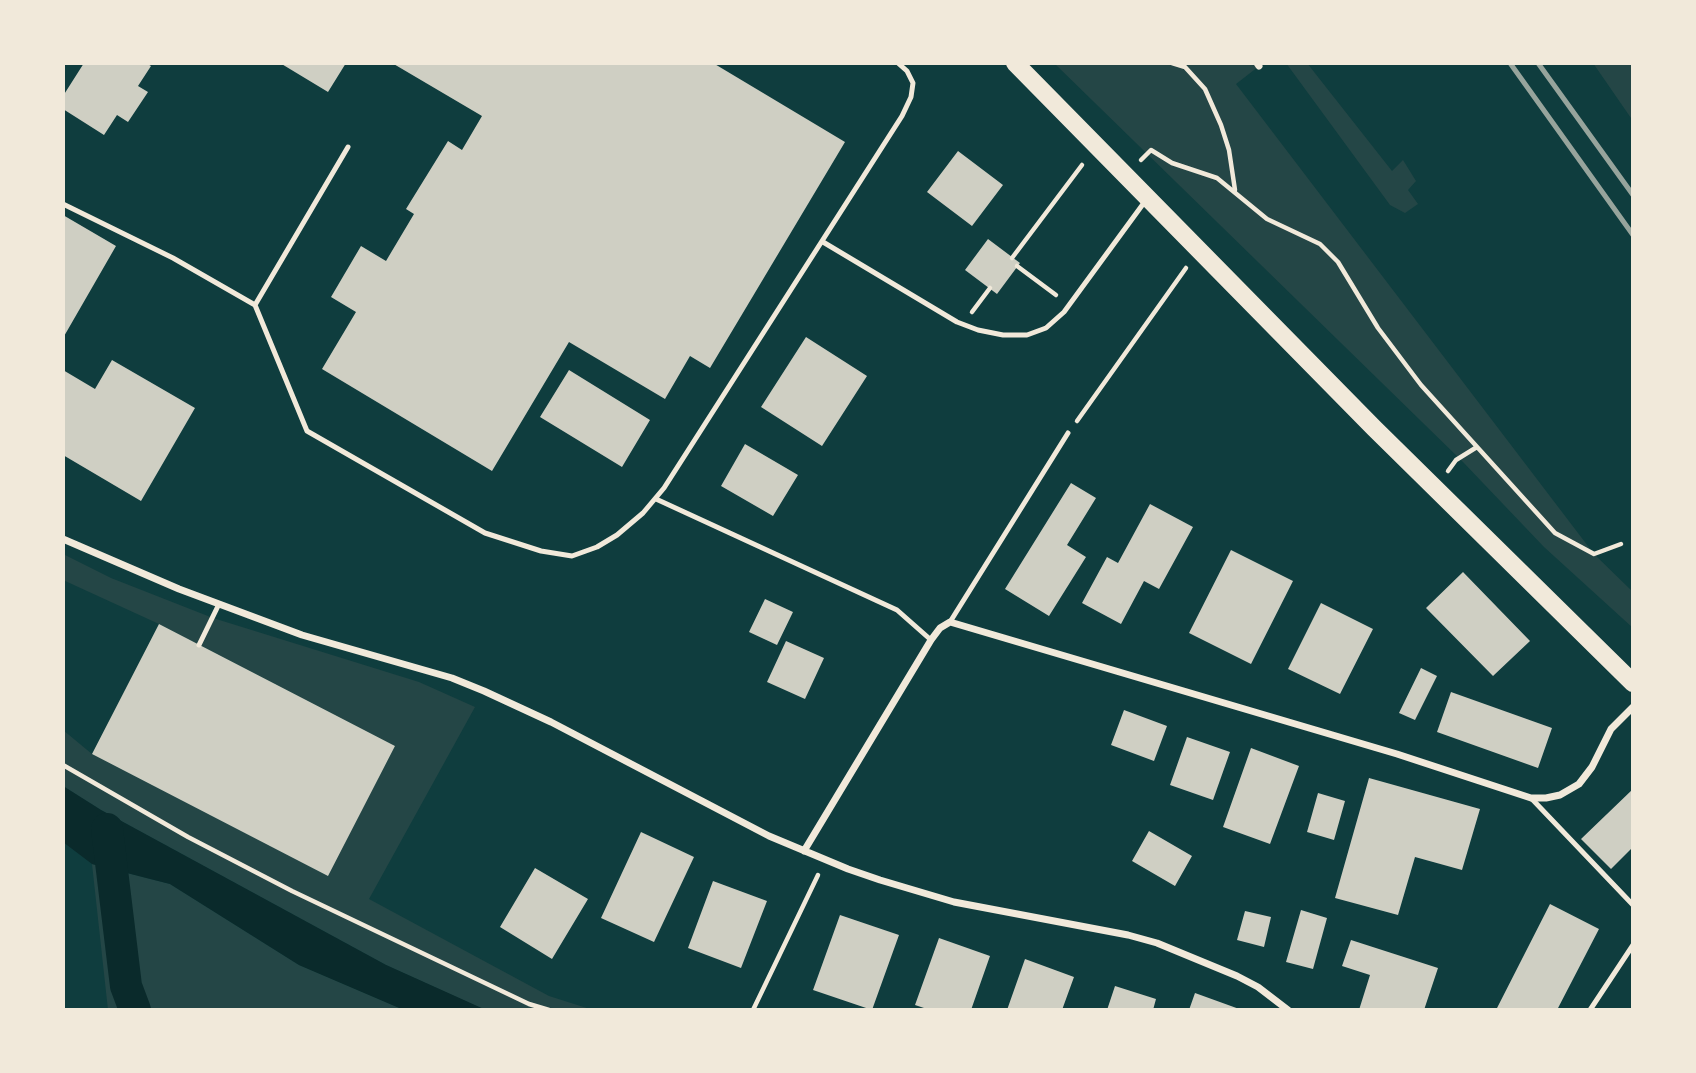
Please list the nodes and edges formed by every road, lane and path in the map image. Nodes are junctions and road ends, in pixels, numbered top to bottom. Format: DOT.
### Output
graph roads {
  1 [pos="898,63"];
  2 [pos="1015,63"];
  3 [pos="1172,63"];
  4 [pos="348,147"];
  5 [pos="1082,165"];
  6 [pos="1126,175"];
  7 [pos="1236,191"];
  8 [pos="1148,197"];
  9 [pos="63,204"];
  10 [pos="822,242"];
  11 [pos="1199,250"];
  12 [pos="1012,258"];
  13 [pos="1017,267"];
  14 [pos="990,288"];
  15 [pos="1070,304"];
  16 [pos="256,305"];
  17 [pos="964,324"];
  18 [pos="1068,433"];
  19 [pos="1477,447"];
  20 [pos="1456,460"];
  21 [pos="656,499"];
  22 [pos="63,539"];
  23 [pos="1620,544"];
  24 [pos="219,604"];
  25 [pos="950,622"];
  26 [pos="931,640"];
  27 [pos="199,645"];
  28 [pos="1633,683"];
  29 [pos="1633,707"];
  30 [pos="63,765"];
  31 [pos="1531,798"];
  32 [pos="804,851"];
  33 [pos="825,859"];
  34 [pos="1633,905"];
  35 [pos="1633,945"];
  36 [pos="550,1010"];
  37 [pos="753,1010"];
  38 [pos="1288,1010"];
  39 [pos="1590,1010"];
  1 -- 10 [label="lane"];
  2 -- 6 [label="main road"];
  3 -- 7 [label="path"];
  4 -- 16 [label="lane"];
  5 -- 12 [label="path"];
  6 -- 7 [label="path"];
  6 -- 8 [label="main road"];
  7 -- 19 [label="path"];
  8 -- 11 [label="main road"];
  8 -- 15 [label="lane"];
  9 -- 16 [label="lane"];
  10 -- 17 [label="lane"];
  10 -- 21 [label="lane"];
  11 -- 18 [label="path"];
  11 -- 28 [label="main road"];
  13 -- 15 [label="path"];
  14 -- 17 [label="path"];
  15 -- 17 [label="lane"];
  16 -- 21 [label="lane"];
  18 -- 25 [label="lane"];
  19 -- 20 [label="path"];
  19 -- 23 [label="path"];
  21 -- 26 [label="lane"];
  22 -- 24 [label="street"];
  24 -- 27 [label="lane"];
  24 -- 32 [label="street"];
  25 -- 26 [label="street"];
  25 -- 31 [label="street"];
  26 -- 32 [label="street"];
  29 -- 31 [label="street"];
  30 -- 36 [label="path"];
  31 -- 34 [label="lane"];
  32 -- 33 [label="street"];
  33 -- 37 [label="path"];
  33 -- 38 [label="street"];
  35 -- 39 [label="lane"];
}
